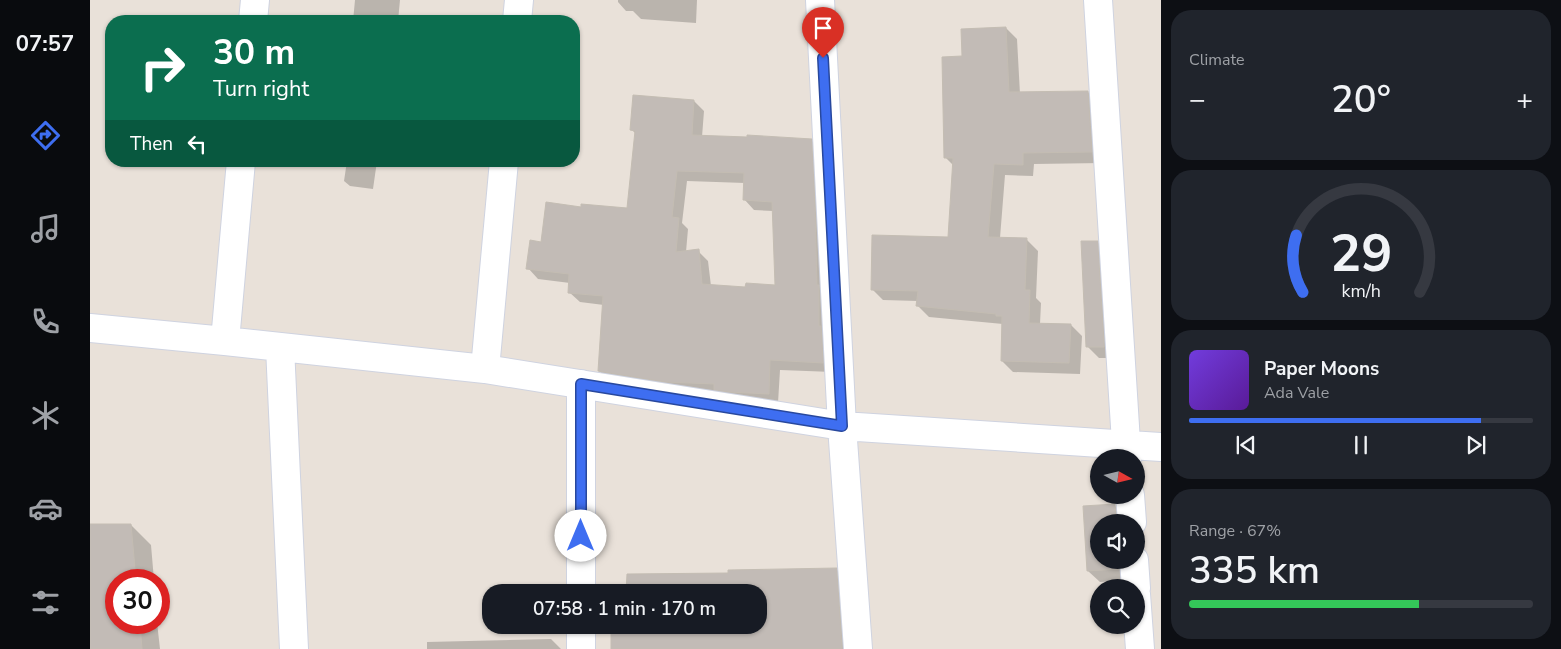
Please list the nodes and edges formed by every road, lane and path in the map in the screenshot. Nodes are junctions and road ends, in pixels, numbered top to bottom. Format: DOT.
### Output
graph roads {
  1 [pos="255,0"];
  2 [pos="519,0"];
  3 [pos="820,0"];
  4 [pos="1098,0"];
  5 [pos="254,15"];
  6 [pos="518,15"];
  7 [pos="240,167"];
  8 [pos="503,167"];
  9 [pos="90,328"];
  10 [pos="225,341"];
  11 [pos="280,347"];
  12 [pos="485,369"];
  13 [pos="581,384"];
  14 [pos="842,426"];
  15 [pos="1161,446"];
  16 [pos="1104,449"];
  17 [pos="1127,449"];
  18 [pos="1141,449"];
  19 [pos="581,584"];
  20 [pos="581,634"];
  21 [pos="1139,634"];
  22 [pos="294,649"];
  23 [pos="581,649"];
  24 [pos="858,649"];
  25 [pos="1140,649"];
  1 -- 5 [label="street"];
  2 -- 6 [label="street"];
  3 -- 14 [label="street"];
  4 -- 17 [label="street"];
  7 -- 10 [label="street"];
  8 -- 12 [label="street"];
  9 -- 10 [label="street"];
  10 -- 11 [label="street"];
  11 -- 12 [label="street"];
  11 -- 22 [label="street"];
  12 -- 13 [label="street"];
  13 -- 14 [label="street"];
  13 -- 19 [label="street"];
  14 -- 16 [label="street"];
  14 -- 24 [label="street"];
  15 -- 18 [label="street"];
  20 -- 23 [label="street"];
  21 -- 25 [label="street"];
}
